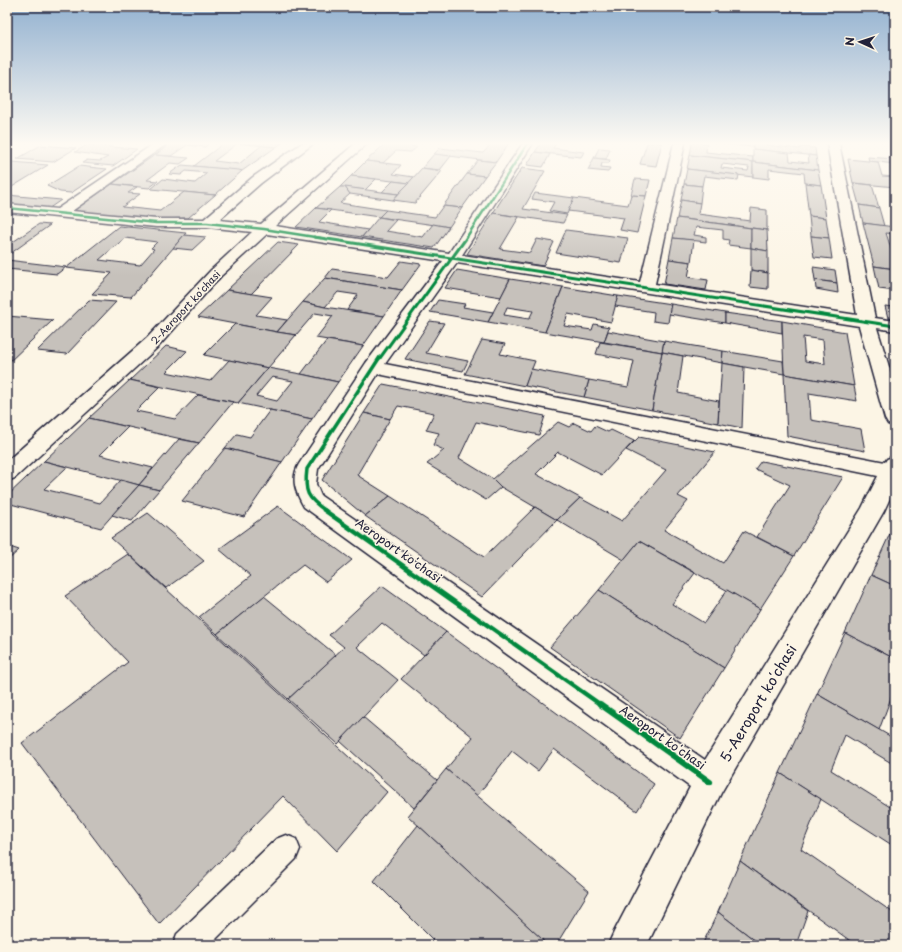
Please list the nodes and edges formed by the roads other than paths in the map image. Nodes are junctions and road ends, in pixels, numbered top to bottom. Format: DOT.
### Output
graph roads {
  1 [pos="97,187"];
  2 [pos="249,187"];
  3 [pos="311,187"];
  4 [pos="499,187"];
  5 [pos="670,187"];
  6 [pos="841,187"];
  7 [pos="7,208"];
  8 [pos="60,213"];
  9 [pos="208,223"];
  10 [pos="264,228"];
  11 [pos="453,258"];
  12 [pos="646,288"];
  13 [pos="867,322"];
  14 [pos="895,326"];
  15 [pos="373,367"];
  16 [pos="895,419"];
  17 [pos="894,467"];
  18 [pos="7,473"];
  19 [pos="710,782"];
  20 [pos="286,848"];
  21 [pos="188,945"];
  22 [pos="627,945"];
  1 -- 8 [label="street"];
  2 -- 9 [label="street"];
  3 -- 10 [label="street, 2-Aeroport koʻchasi"];
  4 -- 11 [label="street, Aeroport koʻchasi"];
  5 -- 12 [label="street"];
  6 -- 13 [label="street"];
  7 -- 8 [label="street"];
  8 -- 9 [label="street"];
  9 -- 10 [label="street"];
  10 -- 11 [label="street"];
  10 -- 18 [label="street, 2-Aeroport koʻchasi"];
  11 -- 12 [label="street"];
  11 -- 15 [label="street, Aeroport koʻchasi"];
  12 -- 13 [label="street"];
  13 -- 14 [label="street"];
  13 -- 16 [label="street"];
  15 -- 17 [label="street"];
  15 -- 19 [label="street, Aeroport koʻchasi"];
  17 -- 19 [label="street, 5-Aeroport koʻchasi"];
  19 -- 22 [label="street, 5-Aeroport koʻchasi"];
  20 -- 21 [label="lane"];
}
